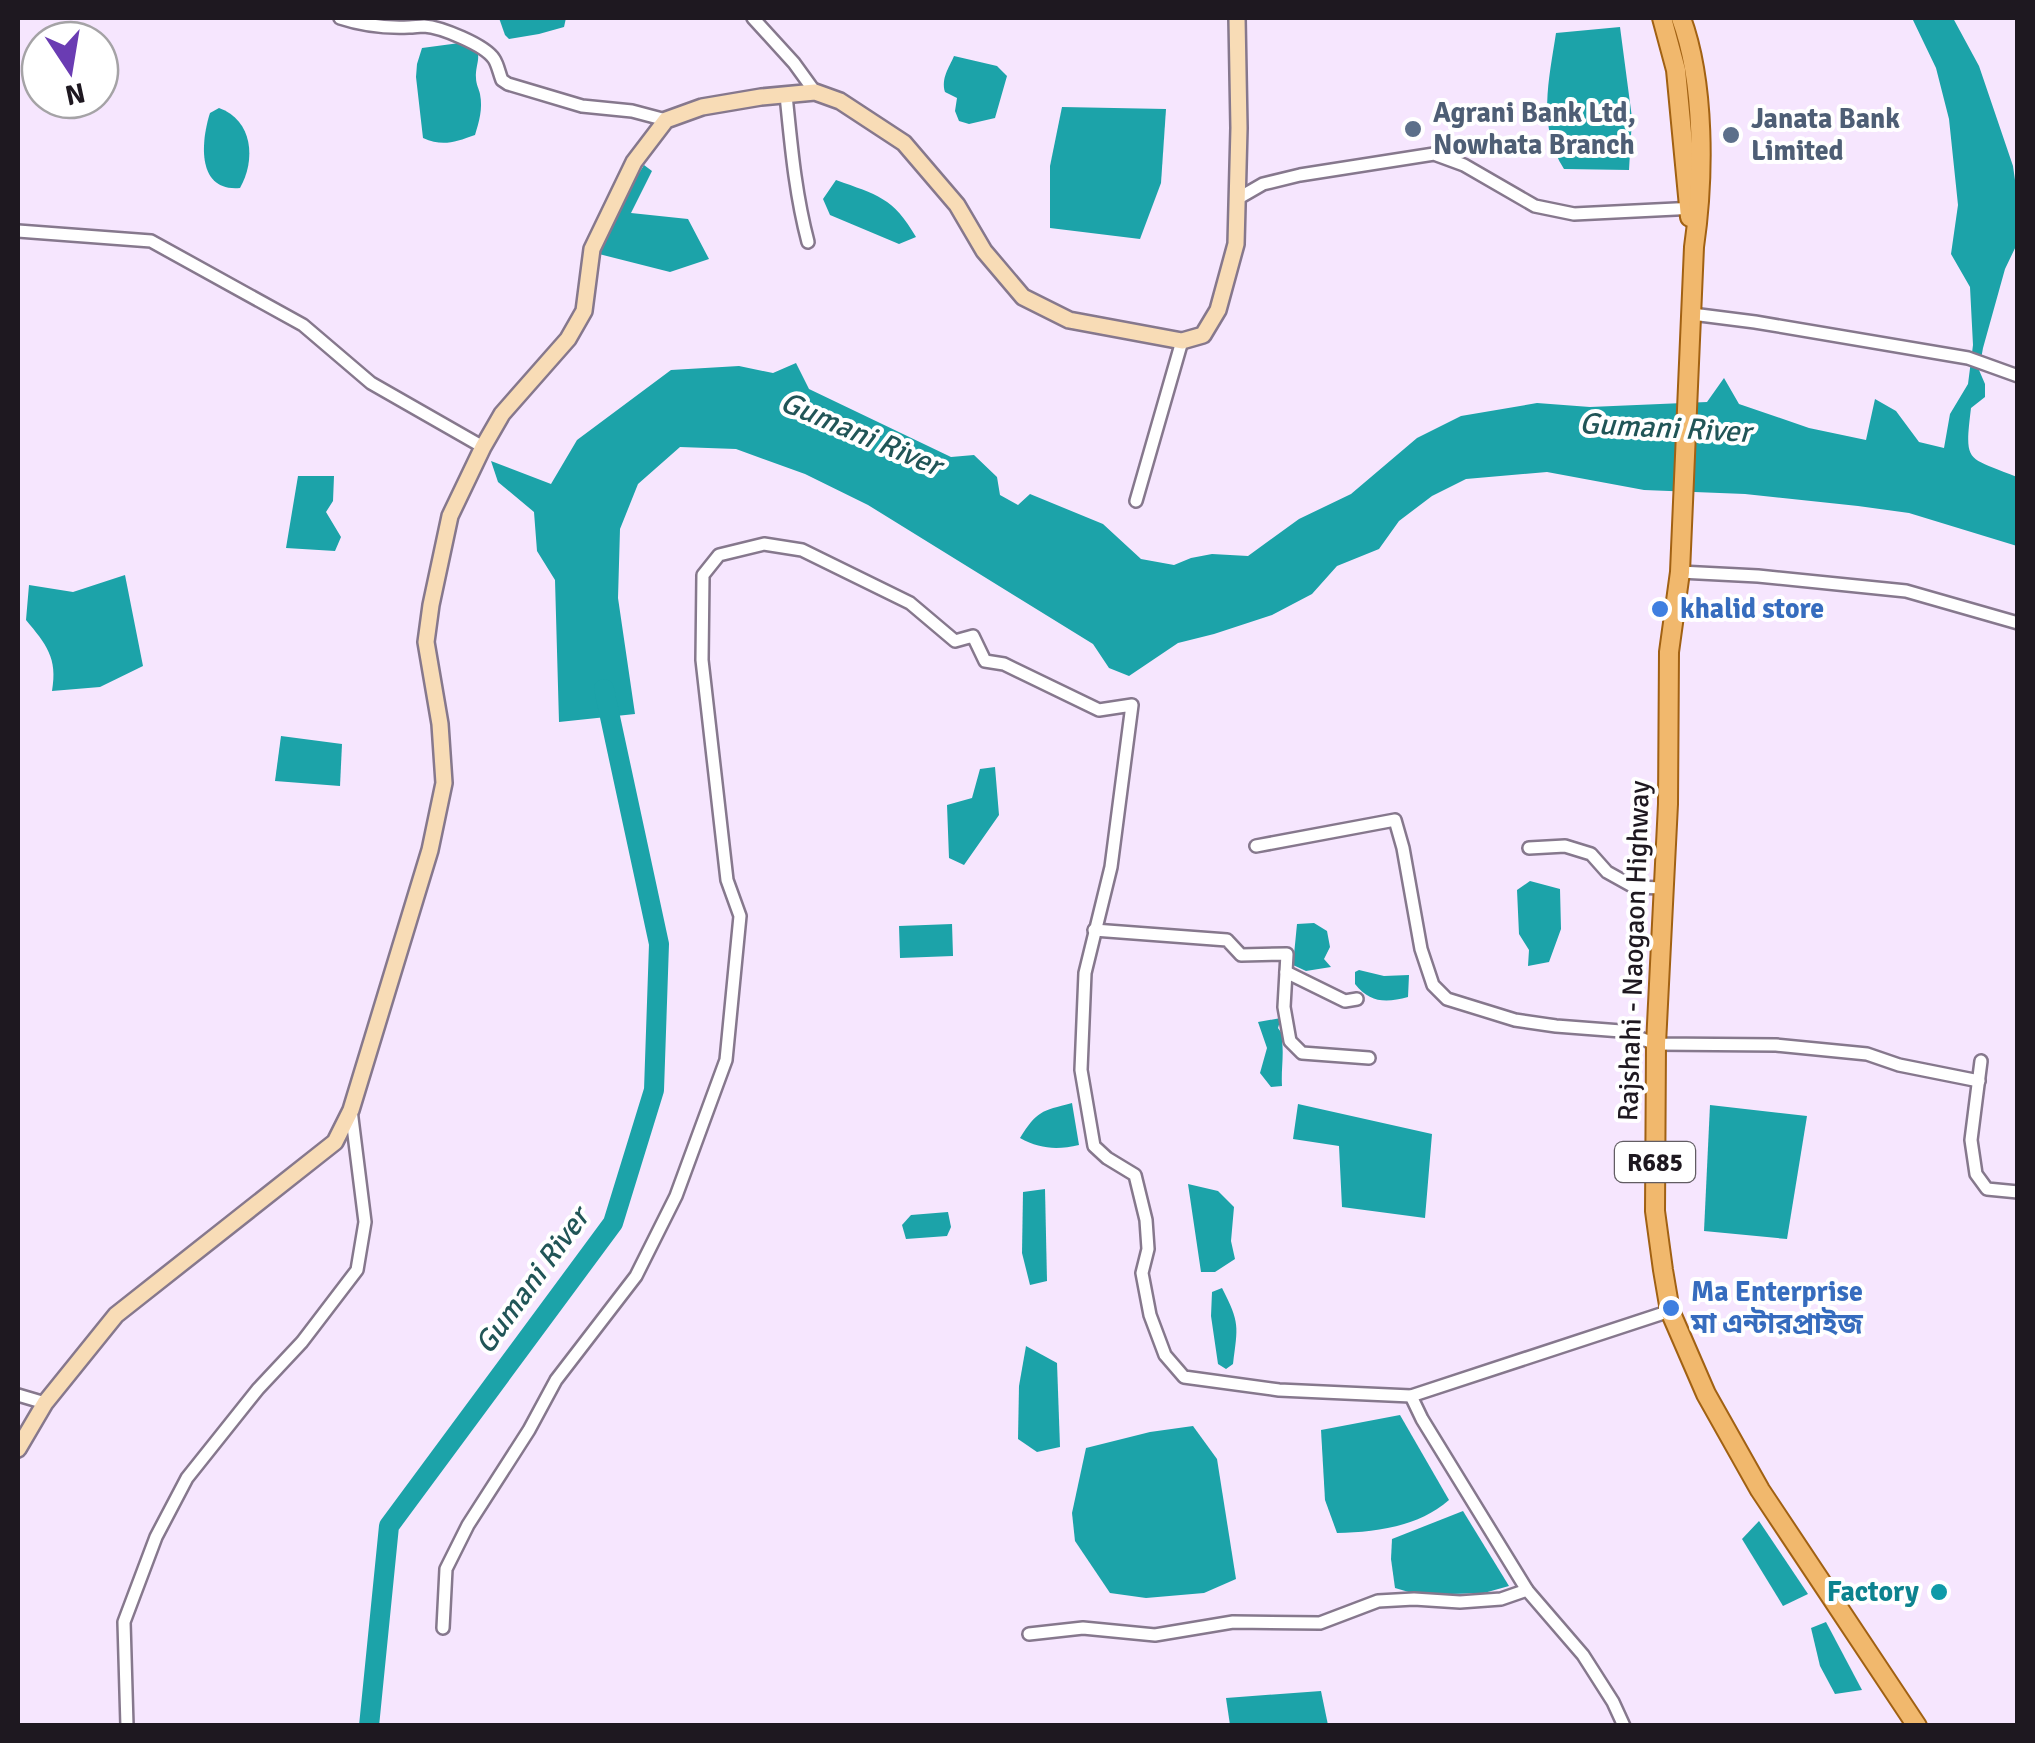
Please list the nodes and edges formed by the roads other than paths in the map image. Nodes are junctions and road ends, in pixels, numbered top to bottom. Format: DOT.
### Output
graph roads {
  1 [pos="340,18"];
  2 [pos="753,18"];
  3 [pos="1237,18"];
  4 [pos="1662,18"];
  5 [pos="1681,18"];
  6 [pos="815,92"];
  7 [pos="786,95"];
  8 [pos="666,120"];
  9 [pos="1237,198"];
  10 [pos="1694,208"];
  11 [pos="18,231"];
  12 [pos="808,242"];
  13 [pos="1692,314"];
  14 [pos="1182,342"];
  15 [pos="2018,376"];
  16 [pos="482,447"];
  17 [pos="1136,501"];
  18 [pos="1680,572"];
  19 [pos="2018,622"];
  20 [pos="1256,846"];
  21 [pos="1529,848"];
  22 [pos="1663,888"];
  23 [pos="1094,930"];
  24 [pos="1286,972"];
  25 [pos="1356,999"];
  26 [pos="1656,1044"];
  27 [pos="1369,1058"];
  28 [pos="1982,1061"];
  29 [pos="1979,1082"];
  30 [pos="350,1110"];
  31 [pos="2018,1192"];
  32 [pos="1670,1311"];
  33 [pos="18,1395"];
  34 [pos="1411,1396"];
  35 [pos="46,1404"];
  36 [pos="18,1449"];
  37 [pos="1527,1590"];
  38 [pos="443,1628"];
  39 [pos="1029,1634"];
  40 [pos="126,1726"];
  41 [pos="1624,1726"];
  42 [pos="1918,1726"];
  1 -- 8 [label="street"];
  2 -- 6 [label="street"];
  3 -- 9 [label="street"];
  4 -- 10 [label="main road, R685"];
  5 -- 10 [label="main road, R685"];
  6 -- 7 [label="street"];
  6 -- 14 [label="street"];
  7 -- 8 [label="street"];
  7 -- 12 [label="street"];
  8 -- 16 [label="street"];
  9 -- 10 [label="street"];
  9 -- 14 [label="street"];
  10 -- 13 [label="main road, R685"];
  11 -- 16 [label="street"];
  13 -- 15 [label="street"];
  13 -- 18 [label="main road, Rajshahi - Naogaon Highway / R685"];
  14 -- 17 [label="street"];
  16 -- 30 [label="street"];
  18 -- 19 [label="street"];
  18 -- 22 [label="main road, Rajshahi - Naogaon Highway / R685"];
  20 -- 26 [label="street"];
  21 -- 22 [label="street"];
  22 -- 26 [label="main road, Rajshahi - Naogaon Highway / R685"];
  23 -- 24 [label="street"];
  23 -- 34 [label="street"];
  23 -- 38 [label="street"];
  24 -- 25 [label="street"];
  24 -- 27 [label="street"];
  26 -- 29 [label="street"];
  26 -- 32 [label="main road, Rajshahi - Naogaon Highway / R685"];
  28 -- 29 [label="street"];
  29 -- 31 [label="street"];
  30 -- 35 [label="street"];
  30 -- 40 [label="street"];
  32 -- 34 [label="street"];
  32 -- 42 [label="main road, Rajshahi - Naogaon Highway / R685"];
  33 -- 35 [label="street"];
  34 -- 37 [label="street"];
  35 -- 36 [label="street"];
  37 -- 39 [label="street"];
  37 -- 41 [label="street"];
}
